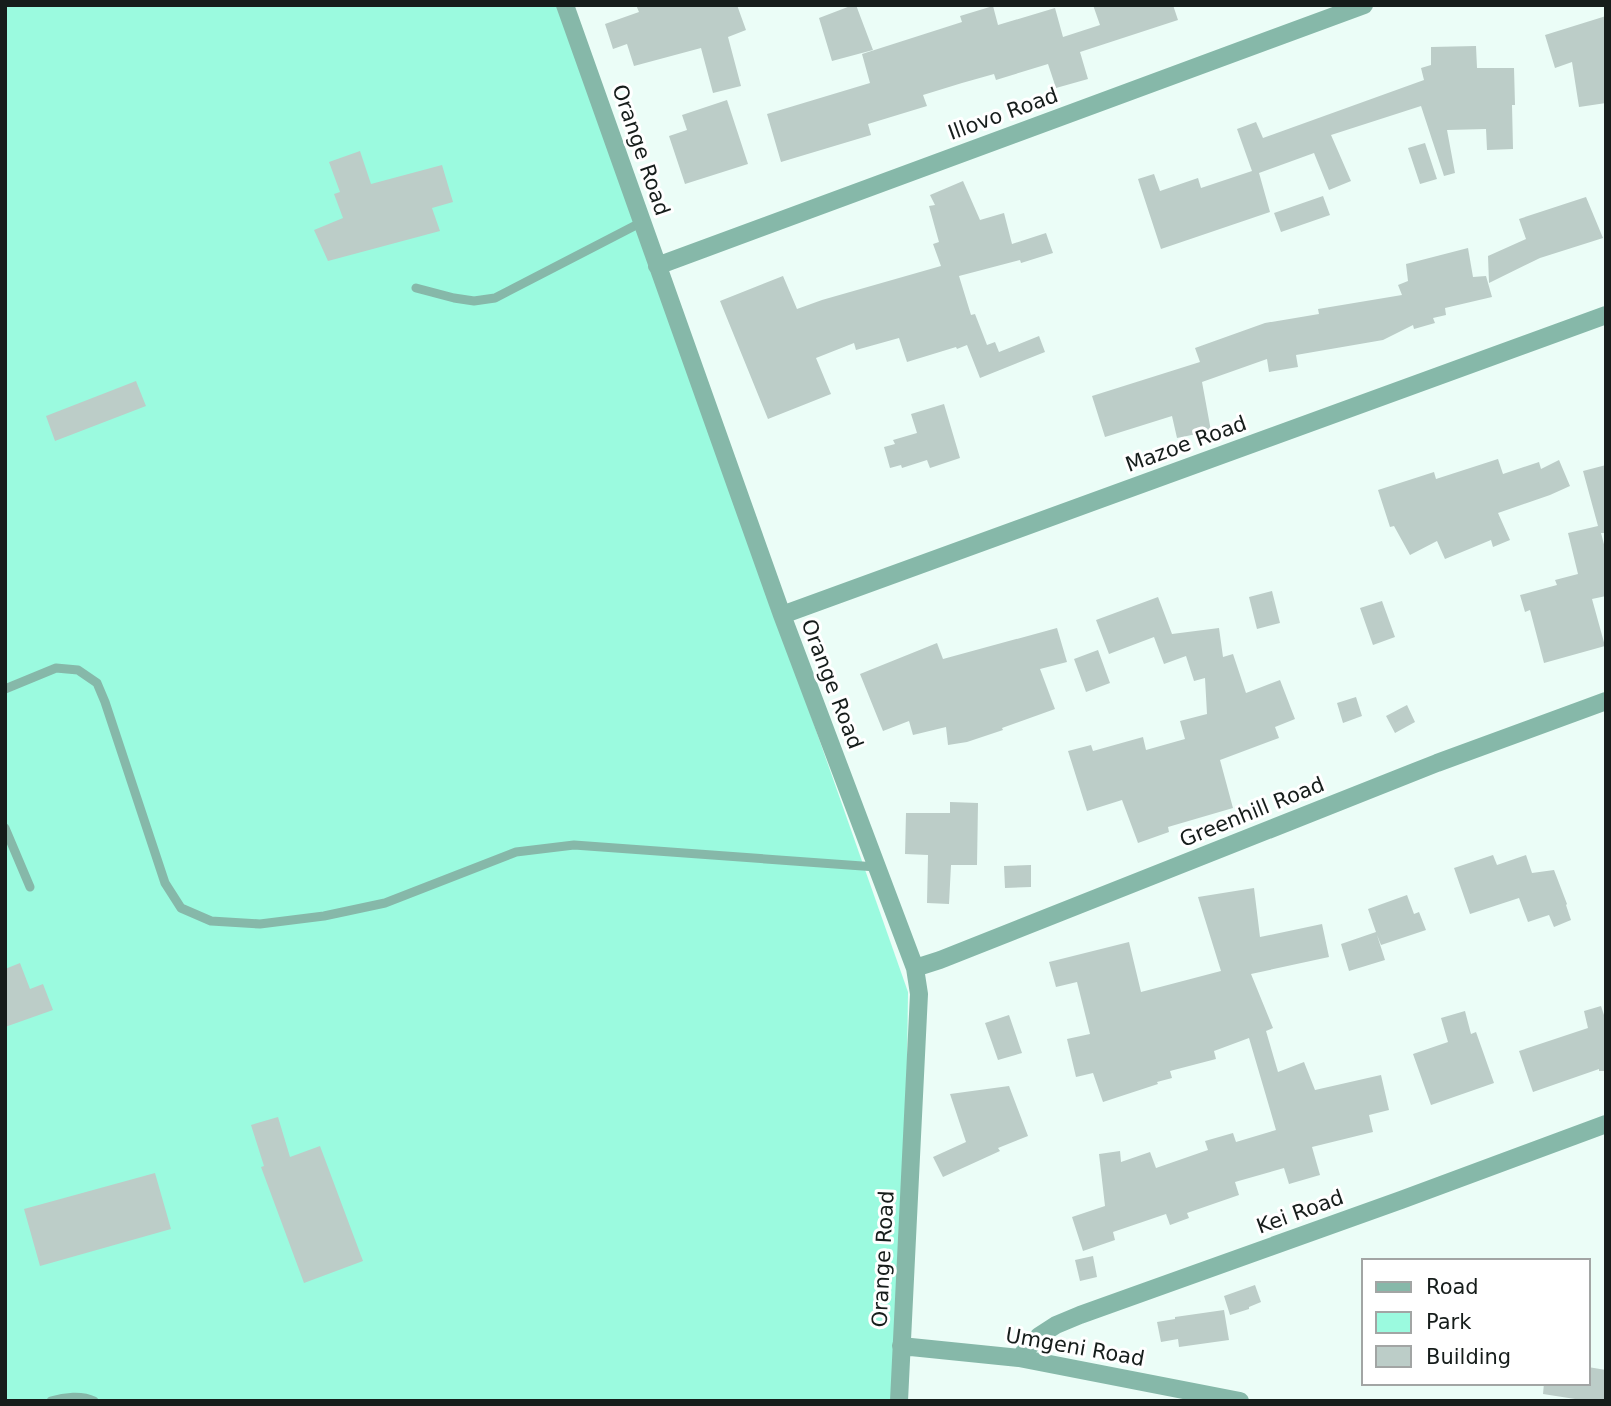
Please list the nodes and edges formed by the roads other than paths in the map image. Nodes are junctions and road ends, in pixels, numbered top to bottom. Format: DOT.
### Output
graph roads {
  1 [pos="565,5"];
  2 [pos="1364,5"];
  3 [pos="642,222"];
  4 [pos="657,266"];
  5 [pos="416,288"];
  6 [pos="1606,315"];
  7 [pos="782,615"];
  8 [pos="5,689"];
  9 [pos="1606,701"];
  10 [pos="5,828"];
  11 [pos="878,867"];
  12 [pos="30,887"];
  13 [pos="915,968"];
  14 [pos="1606,1124"];
  15 [pos="901,1346"];
  16 [pos="1019,1358"];
  17 [pos="51,1401"];
  18 [pos="94,1401"];
  19 [pos="899,1401"];
  20 [pos="1240,1401"];
  1 -- 3 [label="street, Orange Road"];
  2 -- 4 [label="street, Illovo Road"];
  3 -- 4 [label="street, Orange Road"];
  3 -- 5 [label="lane"];
  4 -- 7 [label="street, Orange Road"];
  6 -- 7 [label="street, Mazoe Road"];
  7 -- 11 [label="street, Orange Road"];
  8 -- 11 [label="lane"];
  9 -- 13 [label="street, Greenhill Road"];
  10 -- 12 [label="lane"];
  11 -- 13 [label="street, Orange Road"];
  13 -- 15 [label="street, Orange Road"];
  14 -- 16 [label="street, Kei Road"];
  15 -- 16 [label="street, Umgeni Road"];
  15 -- 19 [label="street, Orange Road"];
  16 -- 20 [label="street, Umgeni Road"];
  17 -- 18 [label="lane"];
}
